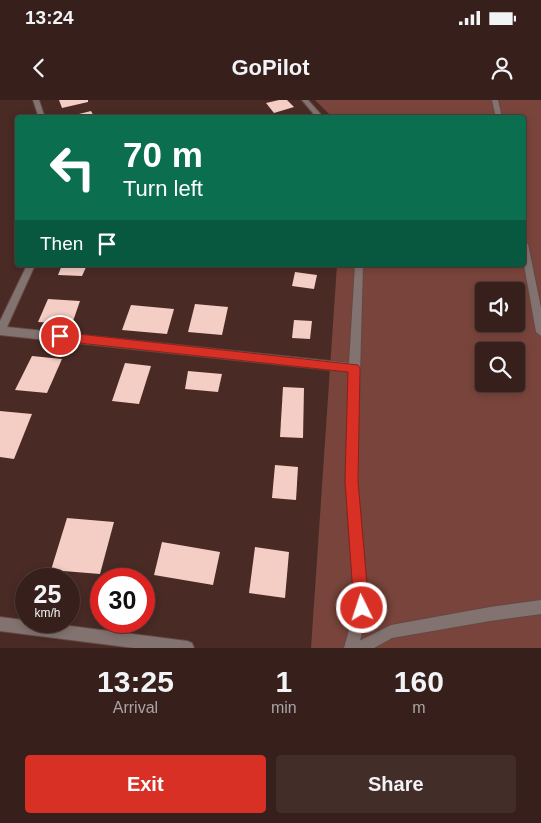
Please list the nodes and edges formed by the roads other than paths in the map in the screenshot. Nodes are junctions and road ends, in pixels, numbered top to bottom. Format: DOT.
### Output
graph roads {
  1 [pos="36,100"];
  2 [pos="305,100"];
  3 [pos="495,100"];
  4 [pos="41,115"];
  5 [pos="318,115"];
  6 [pos="498,115"];
  7 [pos="526,254"];
  8 [pos="30,267"];
  9 [pos="360,267"];
  10 [pos="0,330"];
  11 [pos="541,332"];
  12 [pos="354,368"];
  13 [pos="541,608"];
  14 [pos="0,624"];
  15 [pos="187,648"];
  16 [pos="351,648"];
  17 [pos="360,648"];
  1 -- 4 [label="street"];
  2 -- 5 [label="street"];
  3 -- 6 [label="street"];
  7 -- 11 [label="street"];
  8 -- 10 [label="street"];
  9 -- 12 [label="street"];
  10 -- 12 [label="street"];
  12 -- 16 [label="street"];
  13 -- 17 [label="street"];
  14 -- 15 [label="street"];
}
